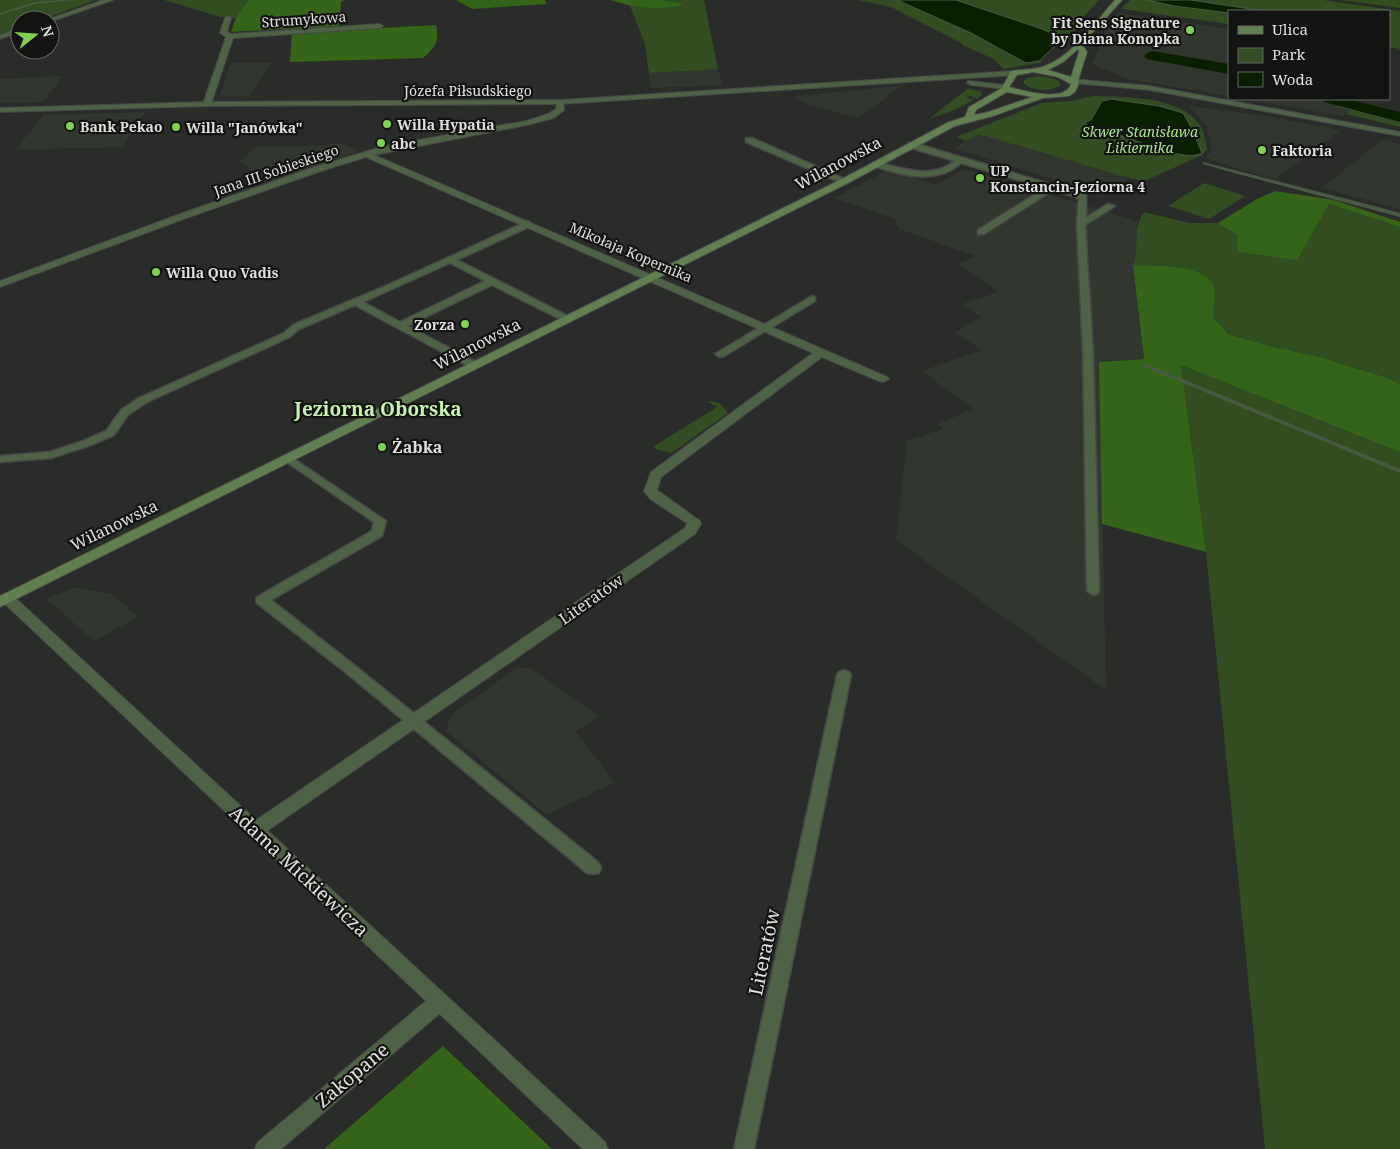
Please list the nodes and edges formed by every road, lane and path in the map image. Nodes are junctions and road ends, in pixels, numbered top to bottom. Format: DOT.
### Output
graph roads {
  1 [pos="110,0"];
  2 [pos="1119,0"];
  3 [pos="60,17"];
  4 [pos="228,18"];
  5 [pos="380,26"];
  6 [pos="230,36"];
  7 [pos="1080,46"];
  8 [pos="1033,70"];
  9 [pos="1014,73"];
  10 [pos="936,78"];
  11 [pos="1076,78"];
  12 [pos="1006,88"];
  13 [pos="1070,93"];
  14 [pos="1180,95"];
  15 [pos="1042,96"];
  16 [pos="560,102"];
  17 [pos="208,104"];
  18 [pos="0,110"];
  19 [pos="969,118"];
  20 [pos="1400,134"];
  21 [pos="749,140"];
  22 [pos="911,145"];
  23 [pos="367,155"];
  24 [pos="960,160"];
  25 [pos="876,164"];
  26 [pos="845,180"];
  27 [pos="1051,188"];
  28 [pos="1111,206"];
  29 [pos="528,224"];
  30 [pos="1082,224"];
  31 [pos="981,232"];
  32 [pos="450,260"];
  33 [pos="650,277"];
  34 [pos="492,281"];
  35 [pos="0,284"];
  36 [pos="812,299"];
  37 [pos="356,302"];
  38 [pos="567,318"];
  39 [pos="401,325"];
  40 [pos="764,327"];
  41 [pos="821,352"];
  42 [pos="720,354"];
  43 [pos="474,365"];
  44 [pos="883,379"];
  45 [pos="288,458"];
  46 [pos="0,459"];
  47 [pos="1093,591"];
  48 [pos="2,598"];
  49 [pos="844,675"];
  50 [pos="414,722"];
  51 [pos="255,830"];
  52 [pos="594,868"];
  53 [pos="439,1002"];
  54 [pos="265,1149"];
  55 [pos="598,1149"];
  56 [pos="744,1149"];
  1 -- 3 [label="street"];
  2 -- 7 [label="main road"];
  4 -- 6 [label="street"];
  5 -- 6 [label="street, Strumykowa"];
  6 -- 17 [label="street"];
  7 -- 8 [label="main road"];
  7 -- 11 [label="main road"];
  8 -- 9 [label="main road"];
  8 -- 11 [label="main road"];
  9 -- 10 [label="street, Józefa Piłsudskiego"];
  9 -- 12 [label="main road"];
  10 -- 12 [label="street, Józefa Piłsudskiego"];
  10 -- 16 [label="street, Józefa Piłsudskiego"];
  11 -- 13 [label="main road"];
  11 -- 14 [label="street"];
  12 -- 15 [label="main road"];
  12 -- 19 [label="main road, Wilanowska"];
  13 -- 14 [label="street"];
  13 -- 15 [label="main road"];
  14 -- 20 [label="street"];
  15 -- 19 [label="main road, Wilanowska"];
  16 -- 17 [label="street, Józefa Piłsudskiego"];
  16 -- 23 [label="street, Jana III Sobieskiego"];
  17 -- 18 [label="street, Józefa Piłsudskiego"];
  19 -- 22 [label="main road, Wilanowska"];
  21 -- 26 [label="lane"];
  22 -- 24 [label="lane"];
  22 -- 25 [label="main road, Wilanowska"];
  23 -- 29 [label="street, Mikołaja Kopernika"];
  23 -- 35 [label="street, Jana III Sobieskiego"];
  24 -- 25 [label="lane"];
  24 -- 27 [label="lane"];
  25 -- 26 [label="main road, Wilanowska"];
  26 -- 33 [label="main road, Wilanowska"];
  27 -- 30 [label="lane"];
  27 -- 31 [label="lane"];
  28 -- 30 [label="lane"];
  29 -- 32 [label="lane"];
  29 -- 33 [label="street, Mikołaja Kopernika"];
  30 -- 47 [label="lane"];
  32 -- 34 [label="lane"];
  32 -- 37 [label="lane"];
  33 -- 38 [label="main road, Wilanowska"];
  33 -- 40 [label="street, Mikołaja Kopernika"];
  34 -- 38 [label="lane"];
  34 -- 39 [label="lane"];
  36 -- 40 [label="lane"];
  37 -- 39 [label="lane"];
  37 -- 46 [label="lane"];
  38 -- 43 [label="main road, Wilanowska"];
  39 -- 43 [label="lane"];
  40 -- 41 [label="street, Mikołaja Kopernika"];
  40 -- 42 [label="lane"];
  41 -- 44 [label="street, Mikołaja Kopernika"];
  41 -- 50 [label="street, Literatów"];
  43 -- 45 [label="main road, Wilanowska"];
  45 -- 48 [label="main road, Wilanowska"];
  45 -- 50 [label="lane"];
  48 -- 51 [label="street, Adama Mickiewicza"];
  49 -- 56 [label="lane, Literatów"];
  50 -- 51 [label="street, Literatów"];
  50 -- 52 [label="lane"];
  51 -- 53 [label="street, Adama Mickiewicza"];
  53 -- 54 [label="street, Zakopane"];
  53 -- 55 [label="street, Adama Mickiewicza"];
}
